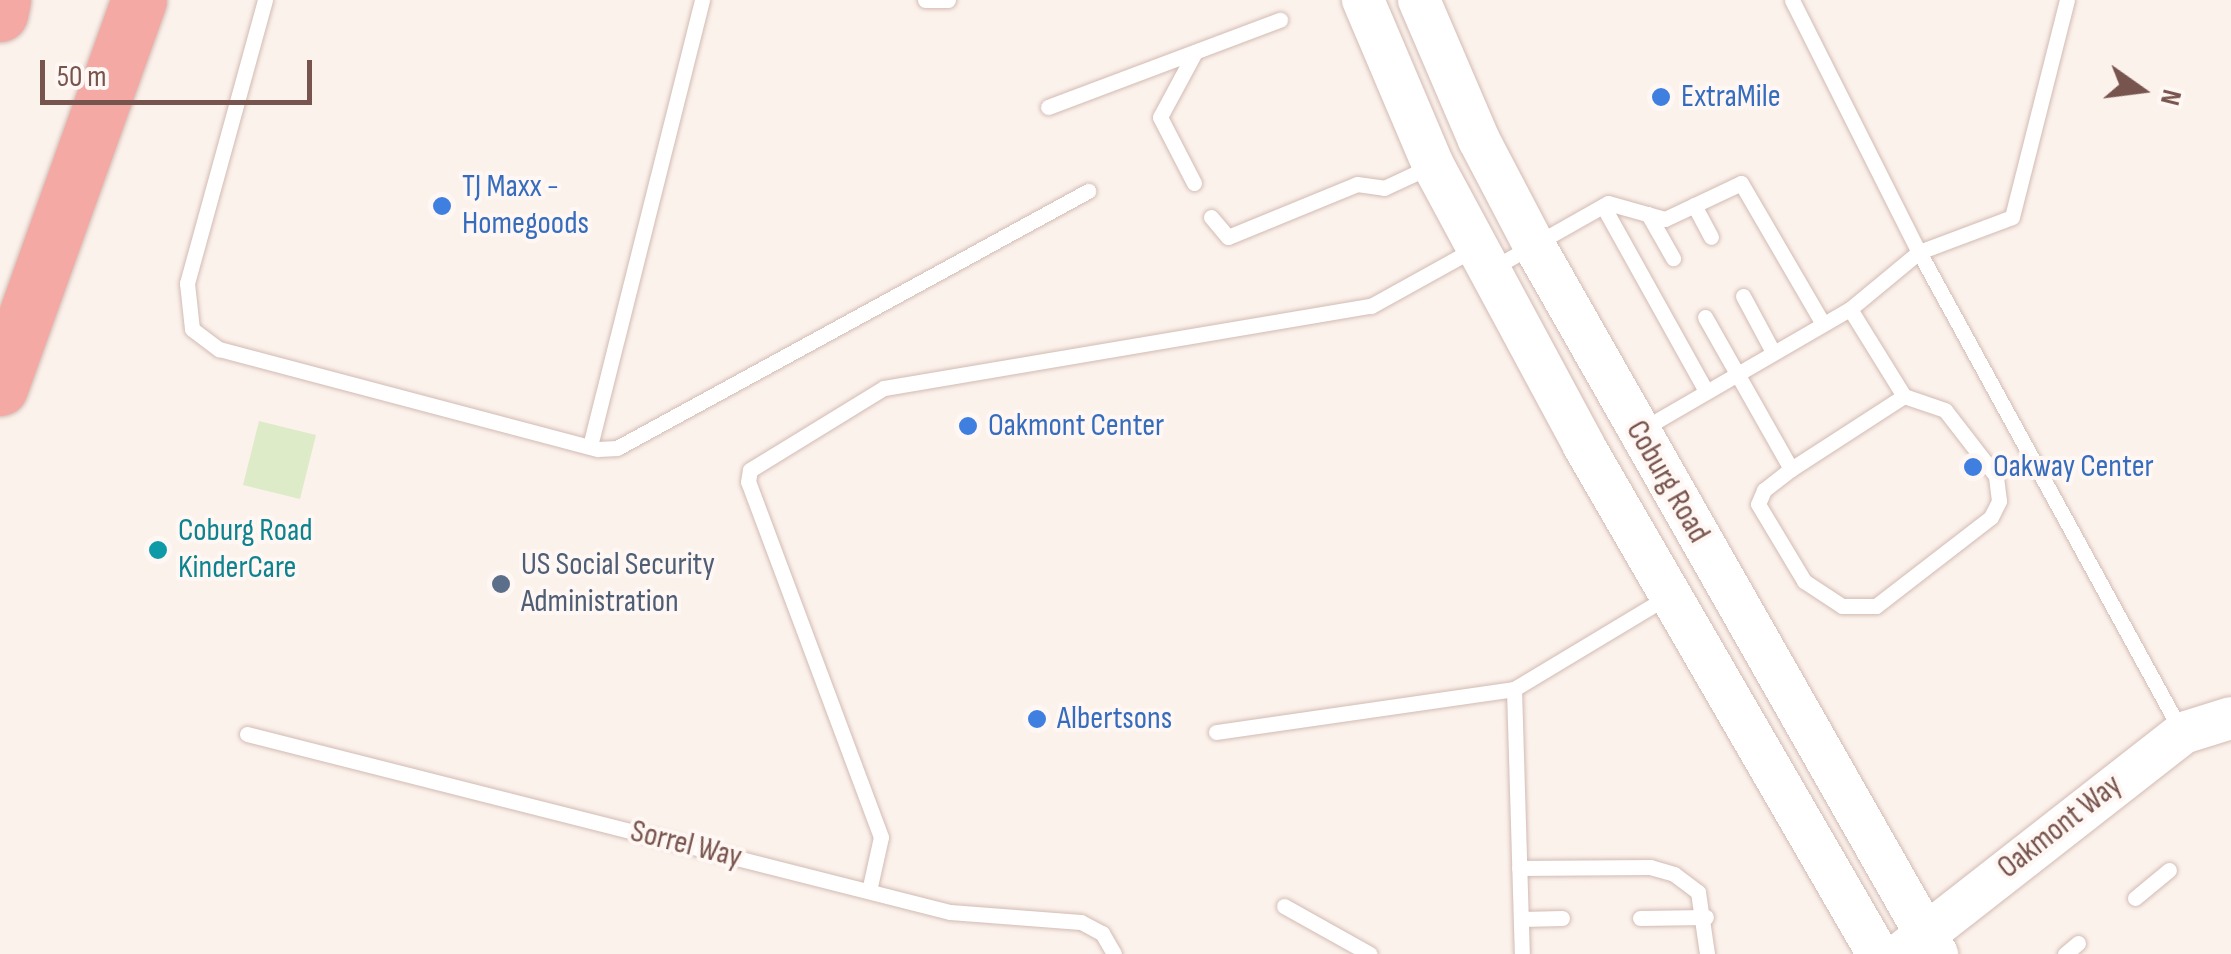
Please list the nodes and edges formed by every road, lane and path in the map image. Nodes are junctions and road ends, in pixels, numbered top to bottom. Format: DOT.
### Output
graph roads {
  1 [pos="3,0"];
  2 [pos="139,0"];
  3 [pos="264,0"];
  4 [pos="702,0"];
  5 [pos="925,0"];
  6 [pos="948,0"];
  7 [pos="1364,0"];
  8 [pos="1418,0"];
  9 [pos="1792,0"];
  10 [pos="2068,0"];
  11 [pos="0,14"];
  12 [pos="1280,20"];
  13 [pos="1195,52"];
  14 [pos="1048,107"];
  15 [pos="1433,166"];
  16 [pos="1194,183"];
  17 [pos="1088,190"];
  18 [pos="1694,205"];
  19 [pos="1603,206"];
  20 [pos="1648,214"];
  21 [pos="1211,217"];
  22 [pos="1711,238"];
  23 [pos="1534,245"];
  24 [pos="1920,252"];
  25 [pos="1673,258"];
  26 [pos="1484,259"];
  27 [pos="1743,296"];
  28 [pos="1850,309"];
  29 [pos="1705,317"];
  30 [pos="1822,324"];
  31 [pos="1773,352"];
  32 [pos="1735,374"];
  33 [pos="0,388"];
  34 [pos="1706,392"];
  35 [pos="1904,396"];
  36 [pos="1638,432"];
  37 [pos="590,446"];
  38 [pos="1791,469"];
  39 [pos="1671,594"];
  40 [pos="1514,688"];
  41 [pos="2231,718"];
  42 [pos="1216,732"];
  43 [pos="2182,733"];
  44 [pos="247,734"];
  45 [pos="1519,868"];
  46 [pos="2168,870"];
  47 [pos="868,892"];
  48 [pos="2135,898"];
  49 [pos="1284,906"];
  50 [pos="1706,917"];
  51 [pos="1562,918"];
  52 [pos="1640,918"];
  53 [pos="1522,919"];
  54 [pos="1921,948"];
  55 [pos="1114,954"];
  56 [pos="1370,954"];
  57 [pos="1522,954"];
  58 [pos="1708,954"];
  59 [pos="1878,954"];
  1 -- 11 [label="highway"];
  2 -- 33 [label="highway"];
  3 -- 37 [label="lane"];
  4 -- 37 [label="lane"];
  5 -- 6 [label="lane"];
  7 -- 15 [label="main road, Coburg Road"];
  8 -- 23 [label="main road, Coburg Road"];
  9 -- 24 [label="lane"];
  10 -- 24 [label="lane"];
  12 -- 13 [label="lane"];
  13 -- 14 [label="lane"];
  13 -- 16 [label="lane"];
  15 -- 21 [label="lane"];
  15 -- 26 [label="main road, Coburg Road"];
  17 -- 37 [label="lane"];
  18 -- 20 [label="lane"];
  18 -- 22 [label="lane"];
  18 -- 30 [label="lane"];
  19 -- 20 [label="lane"];
  19 -- 23 [label="lane"];
  19 -- 34 [label="lane"];
  20 -- 25 [label="lane"];
  23 -- 26 [label="lane"];
  23 -- 36 [label="main road, Coburg Road"];
  24 -- 28 [label="lane"];
  24 -- 43 [label="lane"];
  26 -- 39 [label="main road, Coburg Road"];
  26 -- 47 [label="lane"];
  27 -- 31 [label="lane"];
  28 -- 30 [label="lane"];
  28 -- 35 [label="lane"];
  29 -- 32 [label="lane"];
  30 -- 31 [label="lane"];
  31 -- 32 [label="lane"];
  32 -- 34 [label="lane"];
  32 -- 38 [label="lane"];
  34 -- 36 [label="lane"];
  35 -- 38 [label="lane"];
  35 -- 38 [label="lane"];
  36 -- 54 [label="main road, Coburg Road"];
  39 -- 40 [label="lane"];
  39 -- 59 [label="main road, Coburg Road"];
  40 -- 42 [label="lane"];
  40 -- 45 [label="lane"];
  41 -- 43 [label="main road, Oakmont Way"];
  43 -- 54 [label="main road, Oakmont Way"];
  44 -- 47 [label="lane, Sorrel Way"];
  45 -- 50 [label="lane"];
  45 -- 53 [label="lane"];
  46 -- 48 [label="lane"];
  47 -- 55 [label="lane, Sorrel Way"];
  49 -- 56 [label="lane"];
  50 -- 52 [label="lane"];
  50 -- 58 [label="lane"];
  51 -- 53 [label="lane"];
  53 -- 57 [label="lane"];
}
